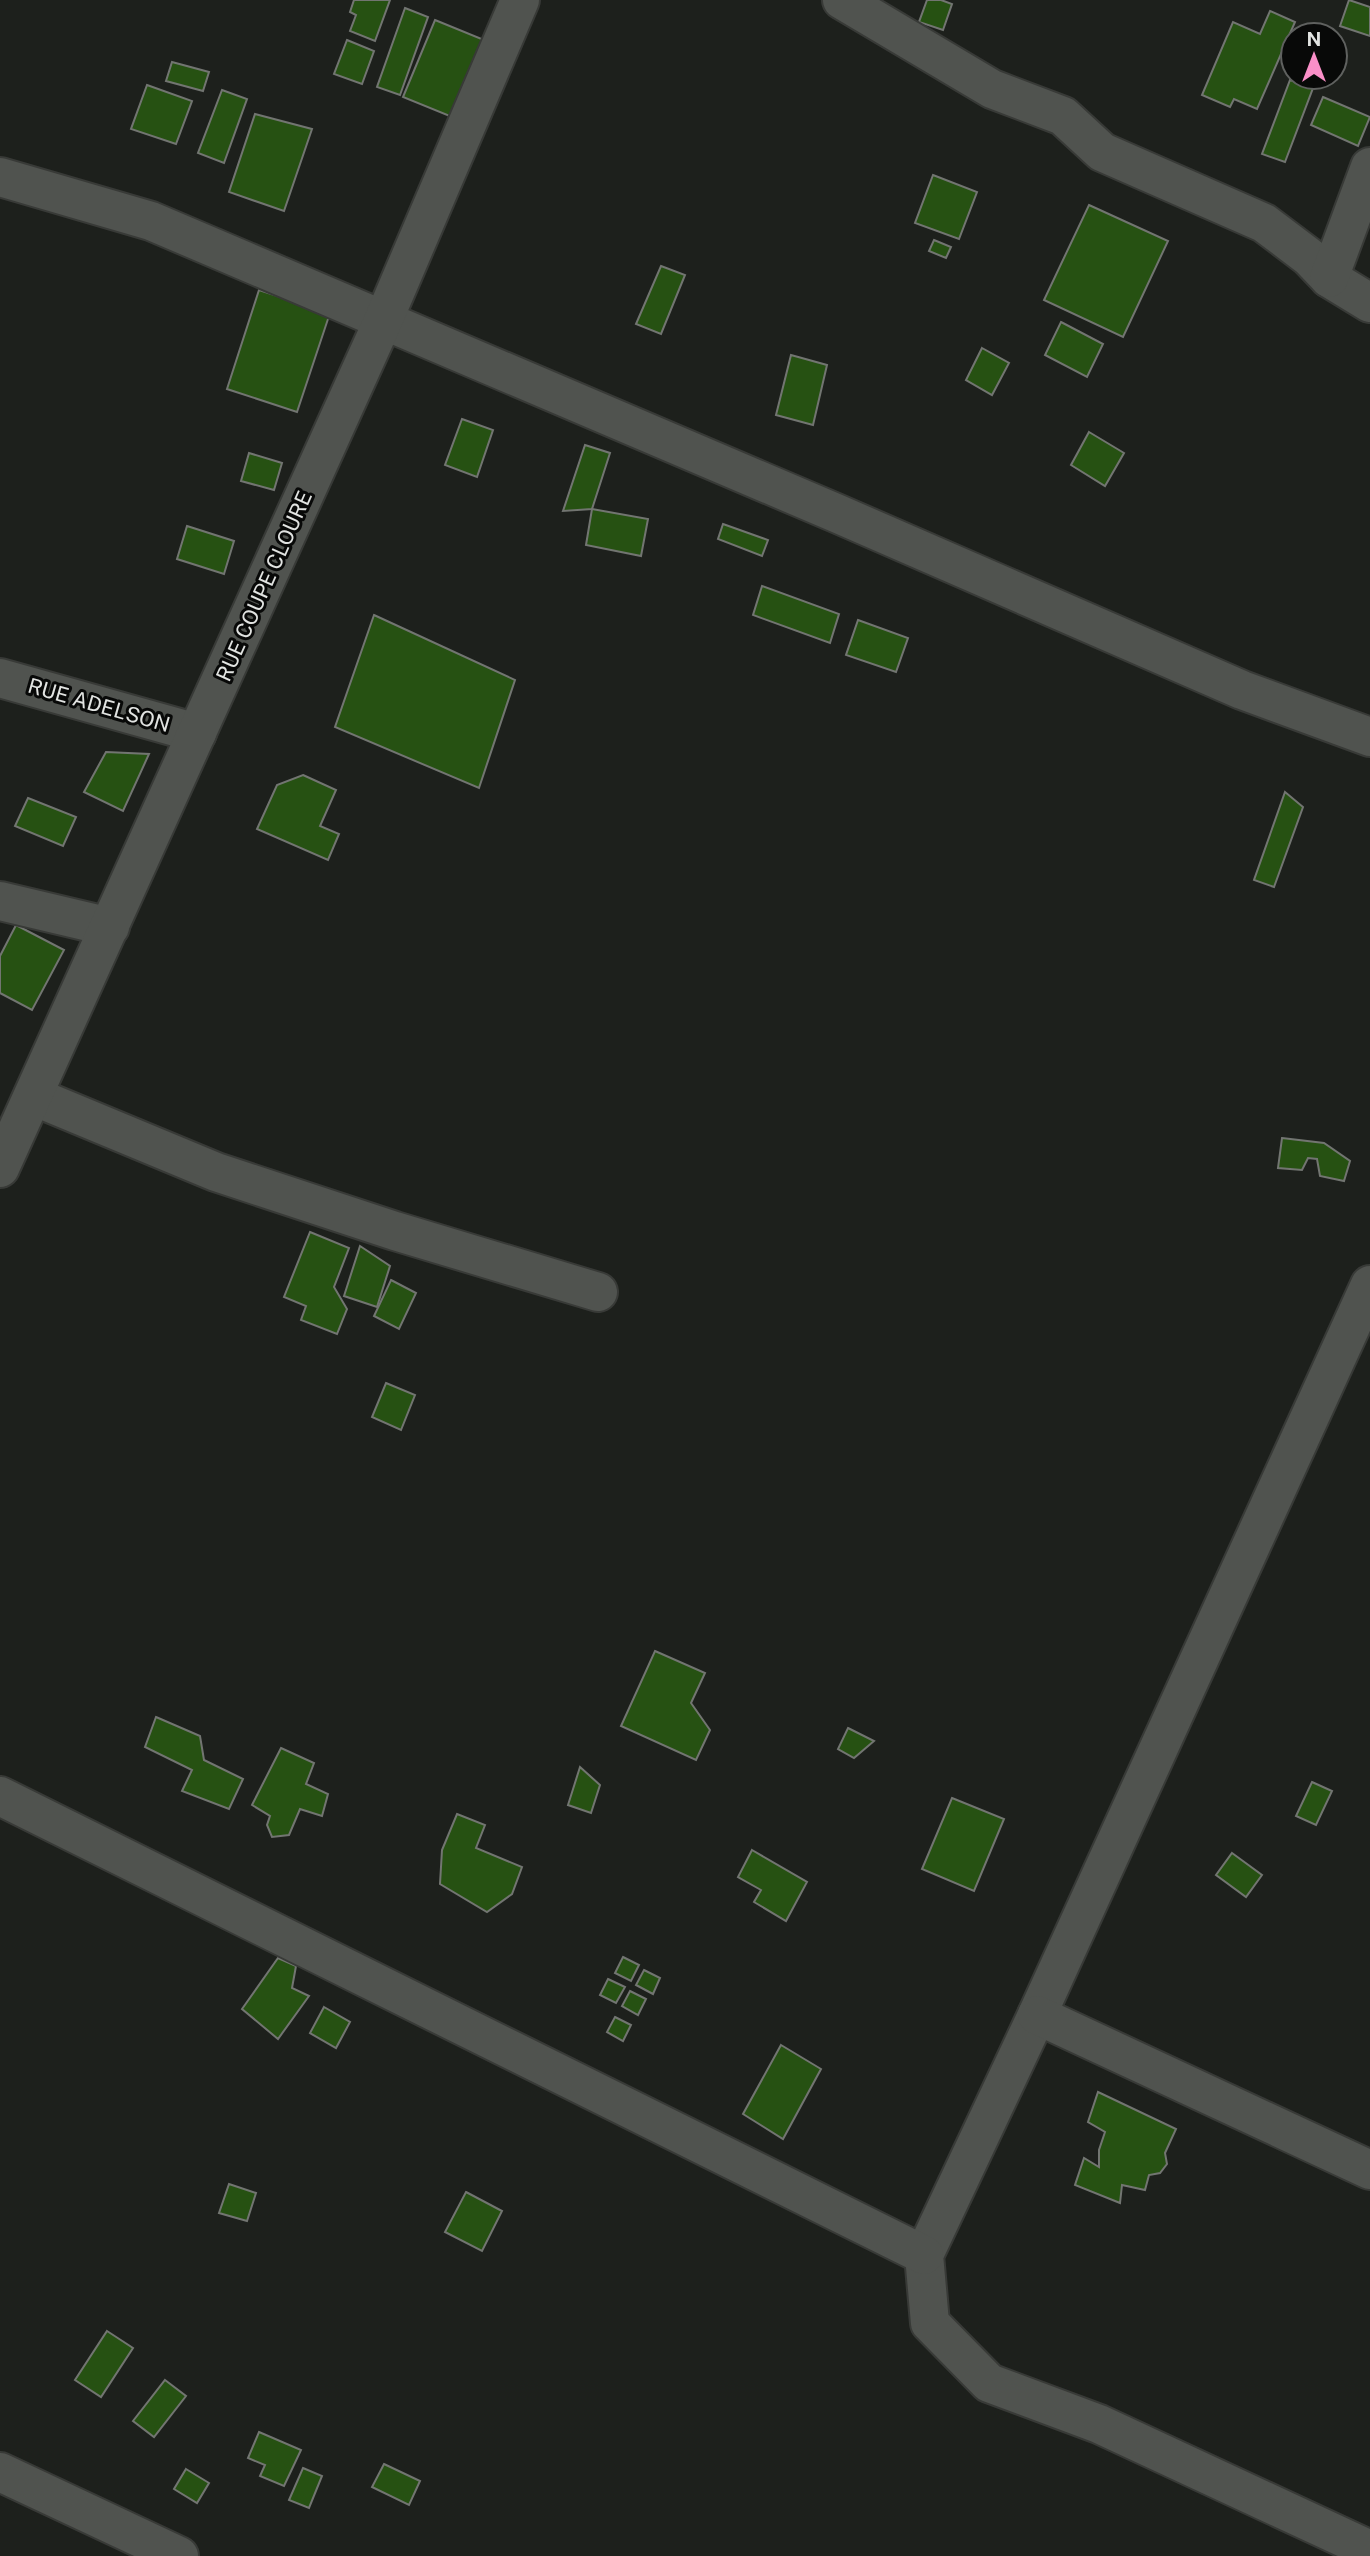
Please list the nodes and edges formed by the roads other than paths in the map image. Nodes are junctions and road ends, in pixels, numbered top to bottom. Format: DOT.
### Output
graph roads {
  1 [pos="520,0"];
  2 [pos="842,0"];
  3 [pos="1370,167"];
  4 [pos="0,177"];
  5 [pos="1329,278"];
  6 [pos="1370,303"];
  7 [pos="383,321"];
  8 [pos="0,678"];
  9 [pos="197,733"];
  10 [pos="1370,737"];
  11 [pos="0,901"];
  12 [pos="110,927"];
  13 [pos="33,1096"];
  14 [pos="0,1168"];
  15 [pos="1370,1286"];
  16 [pos="598,1292"];
  17 [pos="0,1796"];
  18 [pos="1037,2015"];
  19 [pos="1370,2170"];
  20 [pos="924,2255"];
  21 [pos="0,2472"];
  22 [pos="1370,2550"];
  23 [pos="179,2556"];
  1 -- 7 [label="street, RUE COUPE CLOURE"];
  2 -- 5 [label="street"];
  3 -- 5 [label="street"];
  4 -- 7 [label="street"];
  5 -- 6 [label="street"];
  7 -- 9 [label="street, RUE COUPE CLOURE"];
  7 -- 10 [label="street"];
  8 -- 9 [label="street, RUE ADELSON"];
  9 -- 12 [label="street, RUE COUPE CLOURE"];
  11 -- 12 [label="street"];
  12 -- 13 [label="street, RUE COUPE CLOURE"];
  13 -- 14 [label="street, RUE COUPE CLOURE"];
  13 -- 16 [label="street"];
  15 -- 18 [label="street"];
  17 -- 20 [label="street"];
  18 -- 19 [label="street"];
  18 -- 20 [label="street"];
  20 -- 22 [label="street"];
  21 -- 23 [label="street"];
}
